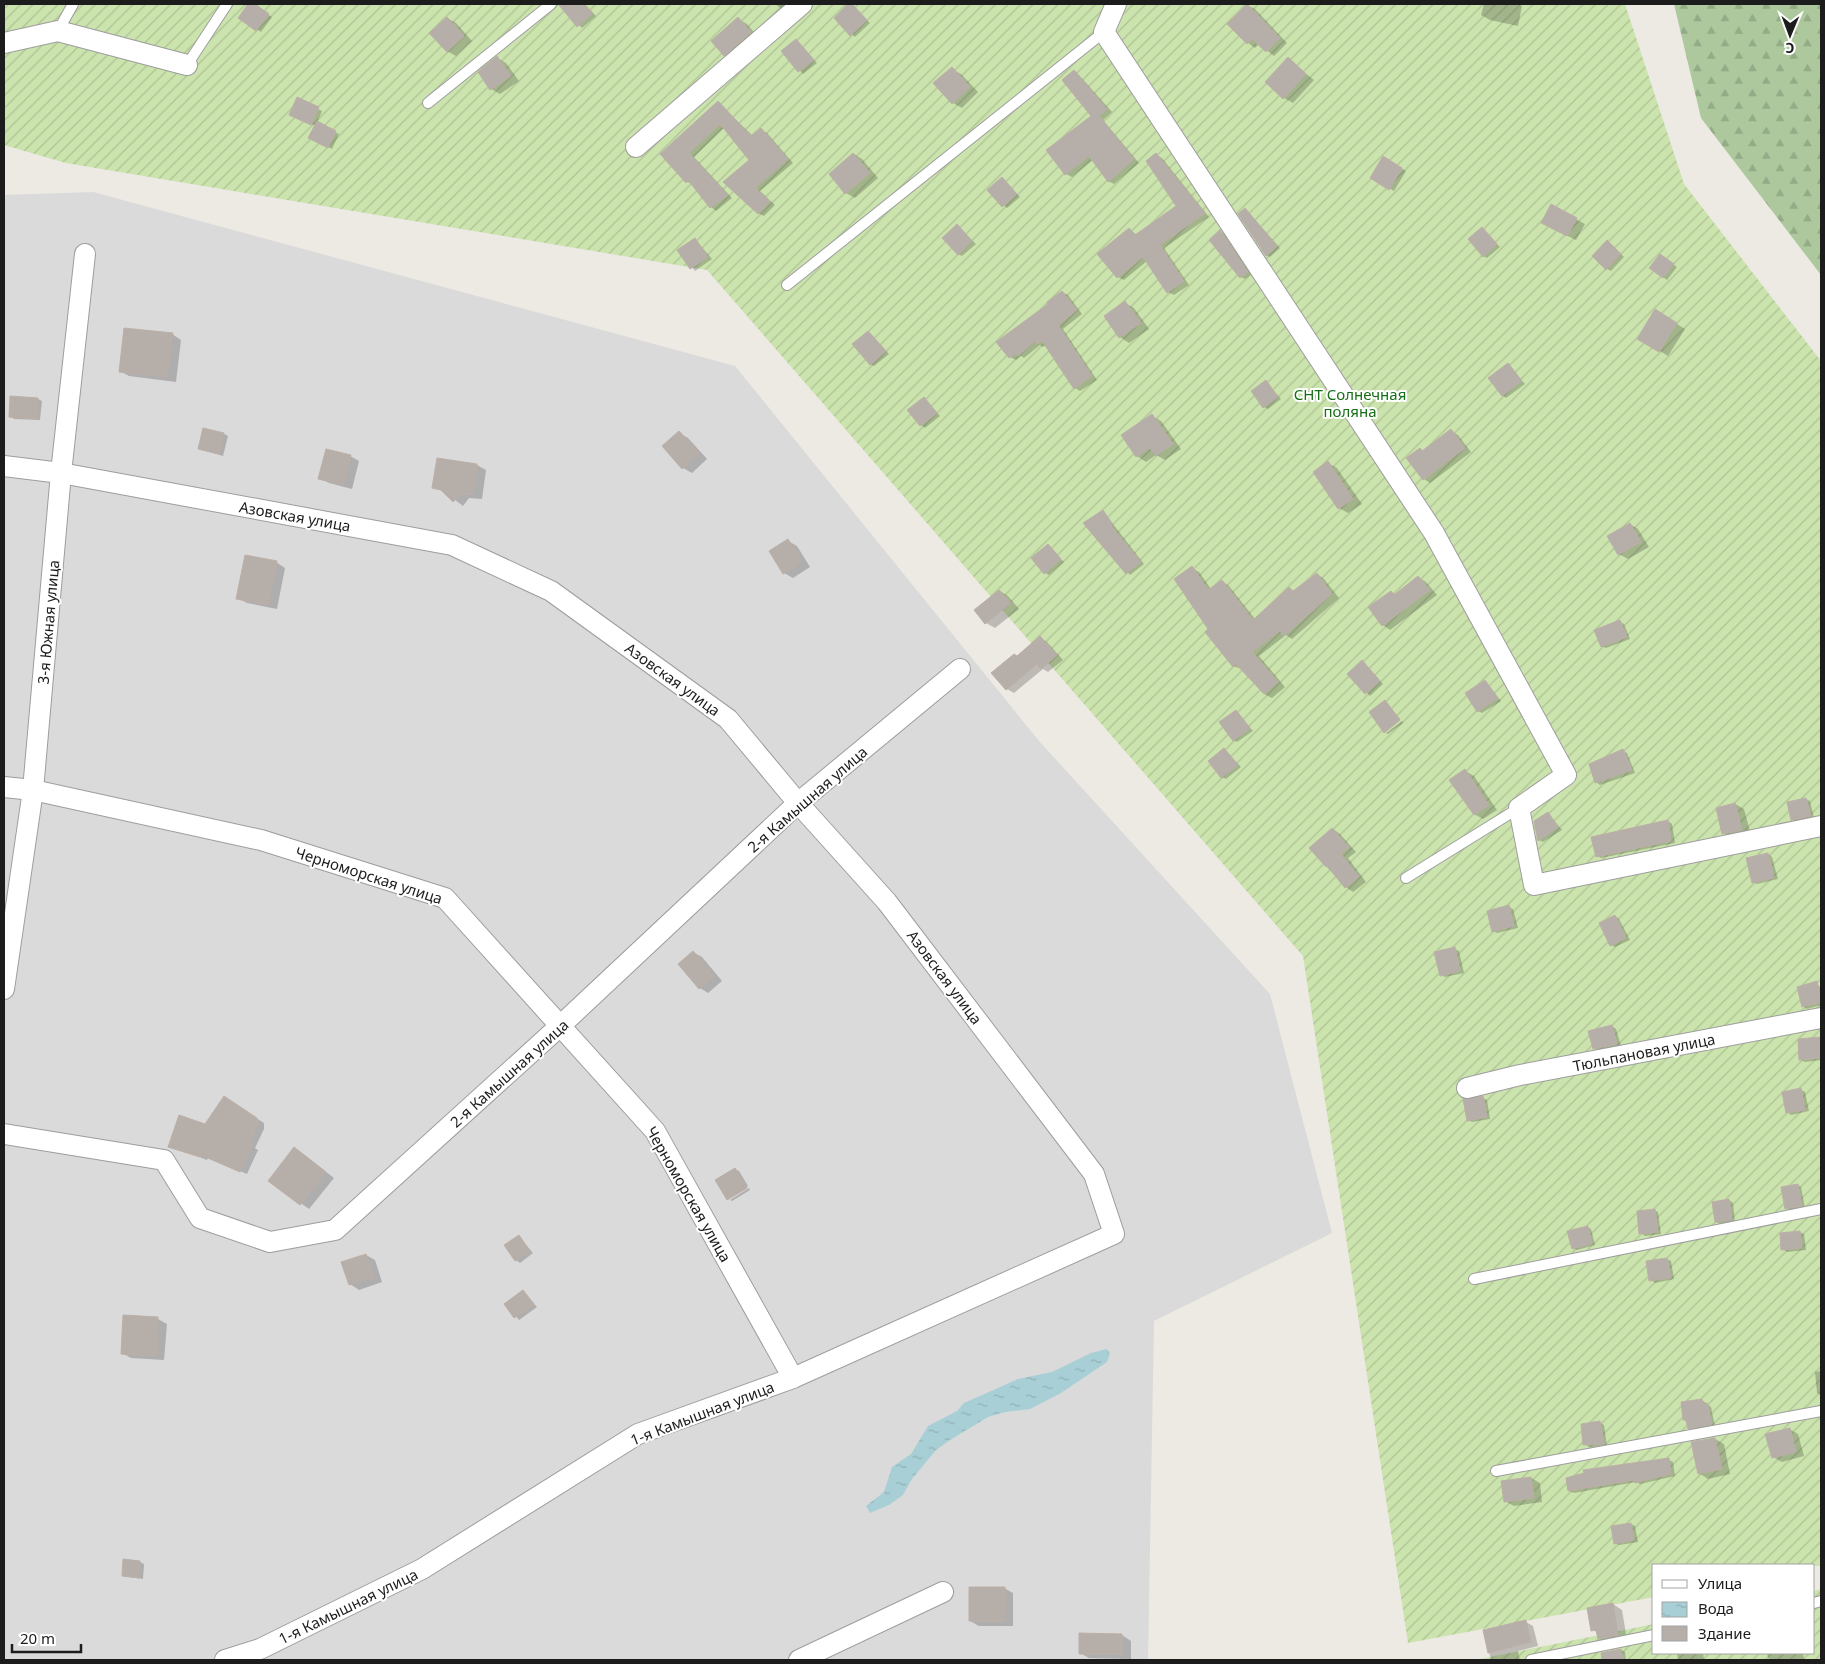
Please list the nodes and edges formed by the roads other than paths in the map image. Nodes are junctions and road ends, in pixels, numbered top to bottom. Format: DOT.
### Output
graph roads {
  1 [pos="73,4"];
  2 [pos="227,4"];
  3 [pos="551,4"];
  4 [pos="802,4"];
  5 [pos="1116,4"];
  6 [pos="58,31"];
  7 [pos="1104,32"];
  8 [pos="4,43"];
  9 [pos="187,65"];
  10 [pos="428,103"];
  11 [pos="636,147"];
  12 [pos="86,254"];
  13 [pos="787,285"];
  14 [pos="4,466"];
  15 [pos="61,473"];
  16 [pos="960,669"];
  17 [pos="4,787"];
  18 [pos="33,790"];
  19 [pos="798,803"];
  20 [pos="1519,808"];
  21 [pos="1821,826"];
  22 [pos="1406,878"];
  23 [pos="4,989"];
  24 [pos="1821,1018"];
  25 [pos="560,1026"];
  26 [pos="1467,1088"];
  27 [pos="4,1134"];
  28 [pos="1821,1210"];
  29 [pos="1114,1234"];
  30 [pos="1474,1279"];
  31 [pos="793,1378"];
  32 [pos="1821,1411"];
  33 [pos="1496,1471"];
  34 [pos="944,1592"];
  35 [pos="1652,1635"];
  36 [pos="225,1660"];
  37 [pos="799,1660"];
  38 [pos="1531,1660"];
  1 -- 6 [label="lane"];
  2 -- 9 [label="lane"];
  3 -- 10 [label="lane"];
  4 -- 11 [label="street"];
  5 -- 7 [label="street"];
  6 -- 8 [label="street"];
  6 -- 9 [label="street"];
  7 -- 13 [label="lane"];
  7 -- 20 [label="street"];
  12 -- 15 [label="street, 3-я Южная улица"];
  14 -- 15 [label="street, Азовская улица"];
  15 -- 18 [label="street, 3-я Южная улица"];
  15 -- 19 [label="street, Азовская улица"];
  16 -- 19 [label="street, 2-я Камышная улица"];
  17 -- 18 [label="street, Черноморская улица"];
  18 -- 23 [label="street, 3-я Южная улица"];
  18 -- 25 [label="street, Черноморская улица"];
  19 -- 25 [label="street, 2-я Камышная улица"];
  19 -- 29 [label="street, Азовская улица"];
  20 -- 21 [label="street"];
  20 -- 22 [label="lane"];
  24 -- 26 [label="street, Тюльпановая улица"];
  25 -- 27 [label="street, 2-я Камышная улица"];
  25 -- 31 [label="street, Черноморская улица"];
  28 -- 30 [label="lane"];
  29 -- 31 [label="street, 1-я Камышная улица"];
  31 -- 36 [label="street, 1-я Камышная улица"];
  32 -- 33 [label="lane"];
  34 -- 37 [label="street"];
  35 -- 38 [label="lane"];
}
